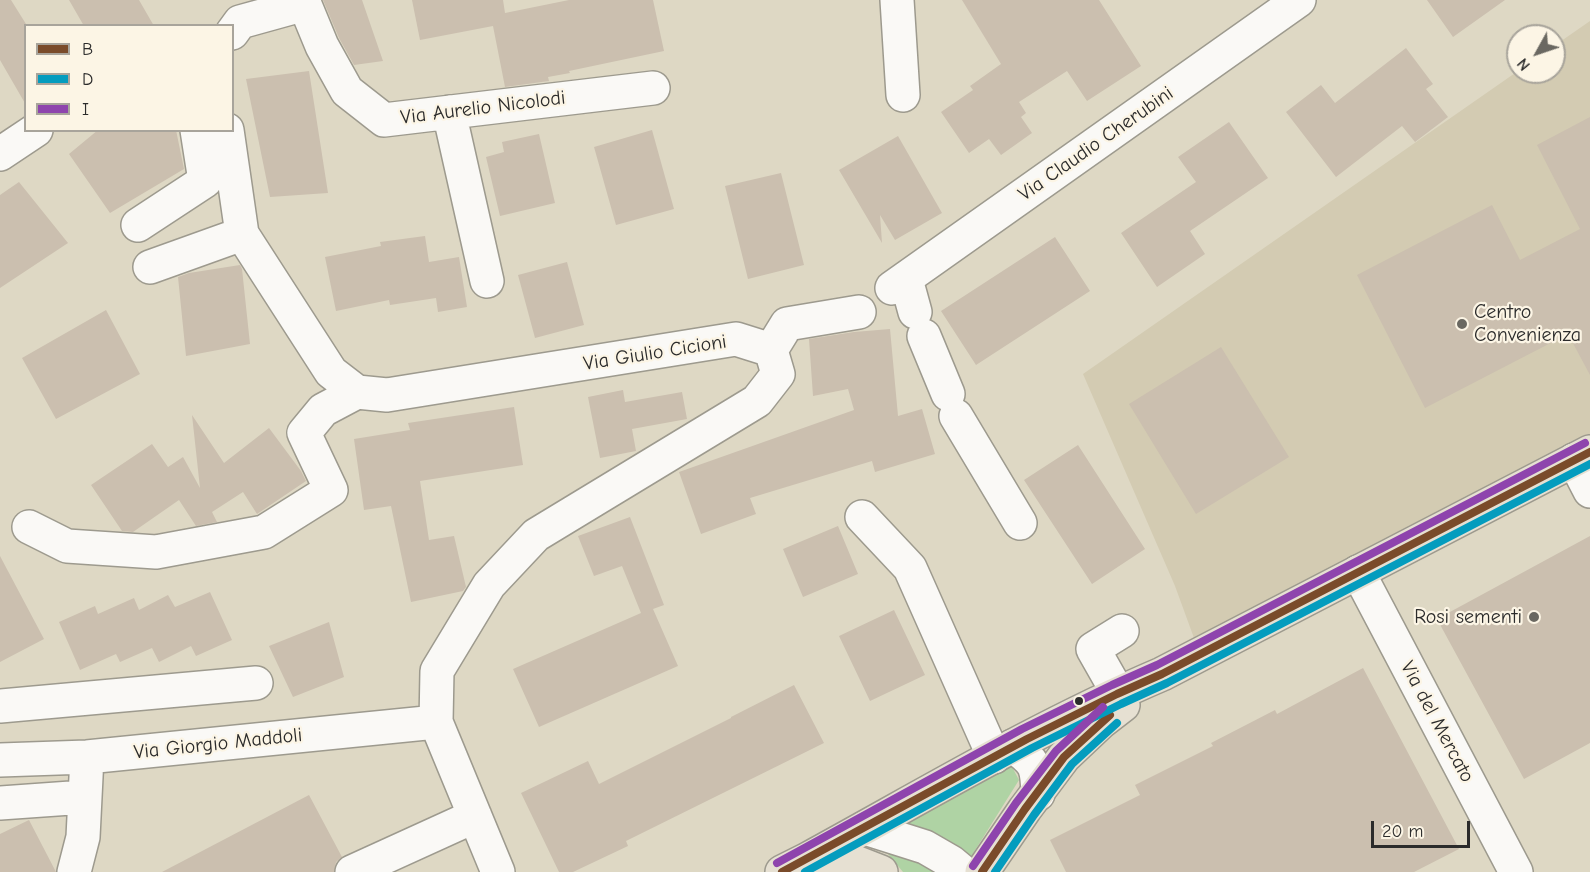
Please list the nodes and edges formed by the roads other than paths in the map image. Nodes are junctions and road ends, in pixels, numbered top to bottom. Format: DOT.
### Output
graph roads {
  1 [pos="897,0"];
  2 [pos="1299,0"];
  3 [pos="304,2"];
  4 [pos="234,30"];
  5 [pos="653,88"];
  6 [pos="903,95"];
  7 [pos="449,112"];
  8 [pos="33,132"];
  9 [pos="197,132"];
  10 [pos="227,132"];
  11 [pos="0,154"];
  12 [pos="138,225"];
  13 [pos="242,234"];
  14 [pos="150,267"];
  15 [pos="487,281"];
  16 [pos="859,312"];
  17 [pos="771,350"];
  18 [pos="357,392"];
  19 [pos="1582,456"];
  20 [pos="1590,491"];
  21 [pos="862,517"];
  22 [pos="1020,523"];
  23 [pos="29,527"];
  24 [pos="1358,572"];
  25 [pos="1122,631"];
  26 [pos="1162,674"];
  27 [pos="256,683"];
  28 [pos="1118,693"];
  29 [pos="0,706"];
  30 [pos="436,722"];
  31 [pos="1004,752"];
  32 [pos="87,757"];
  33 [pos="0,760"];
  34 [pos="1038,794"];
  35 [pos="85,798"];
  36 [pos="0,803"];
  37 [pos="475,816"];
  38 [pos="865,828"];
  39 [pos="795,866"];
  40 [pos="75,872"];
  41 [pos="352,872"];
  42 [pos="498,872"];
  43 [pos="881,872"];
  44 [pos="963,872"];
  45 [pos="982,872"];
  46 [pos="1516,872"];
  1 -- 6 [label="street"];
  2 -- 22 [label="street, Via Claudio Cherubini"];
  3 -- 4 [label="street"];
  3 -- 7 [label="street, Via Aurelio Nicolodi"];
  5 -- 7 [label="street, Via Aurelio Nicolodi"];
  7 -- 15 [label="street"];
  8 -- 11 [label="street"];
  9 -- 12 [label="street"];
  10 -- 13 [label="street"];
  13 -- 14 [label="street"];
  13 -- 18 [label="street"];
  16 -- 17 [label="street"];
  17 -- 18 [label="street, Via Giulio Cicioni"];
  17 -- 30 [label="street"];
  18 -- 23 [label="street"];
  19 -- 20 [label="street"];
  19 -- 24 [label="main road"];
  21 -- 31 [label="street"];
  24 -- 26 [label="main road"];
  24 -- 46 [label="street, Via del Mercato"];
  25 -- 28 [label="street"];
  26 -- 28 [label="main road"];
  26 -- 34 [label="main road"];
  27 -- 29 [label="street"];
  28 -- 31 [label="main road"];
  30 -- 32 [label="street, Via Giorgio Maddoli"];
  30 -- 37 [label="street"];
  31 -- 34 [label="street"];
  31 -- 38 [label="main road"];
  32 -- 33 [label="street, Via Giorgio Maddoli"];
  32 -- 35 [label="street"];
  34 -- 45 [label="main road"];
  35 -- 36 [label="street"];
  35 -- 40 [label="street"];
  37 -- 41 [label="street"];
  37 -- 42 [label="street"];
  38 -- 39 [label="main road"];
  38 -- 44 [label="street"];
  39 -- 43 [label="main road"];
}
